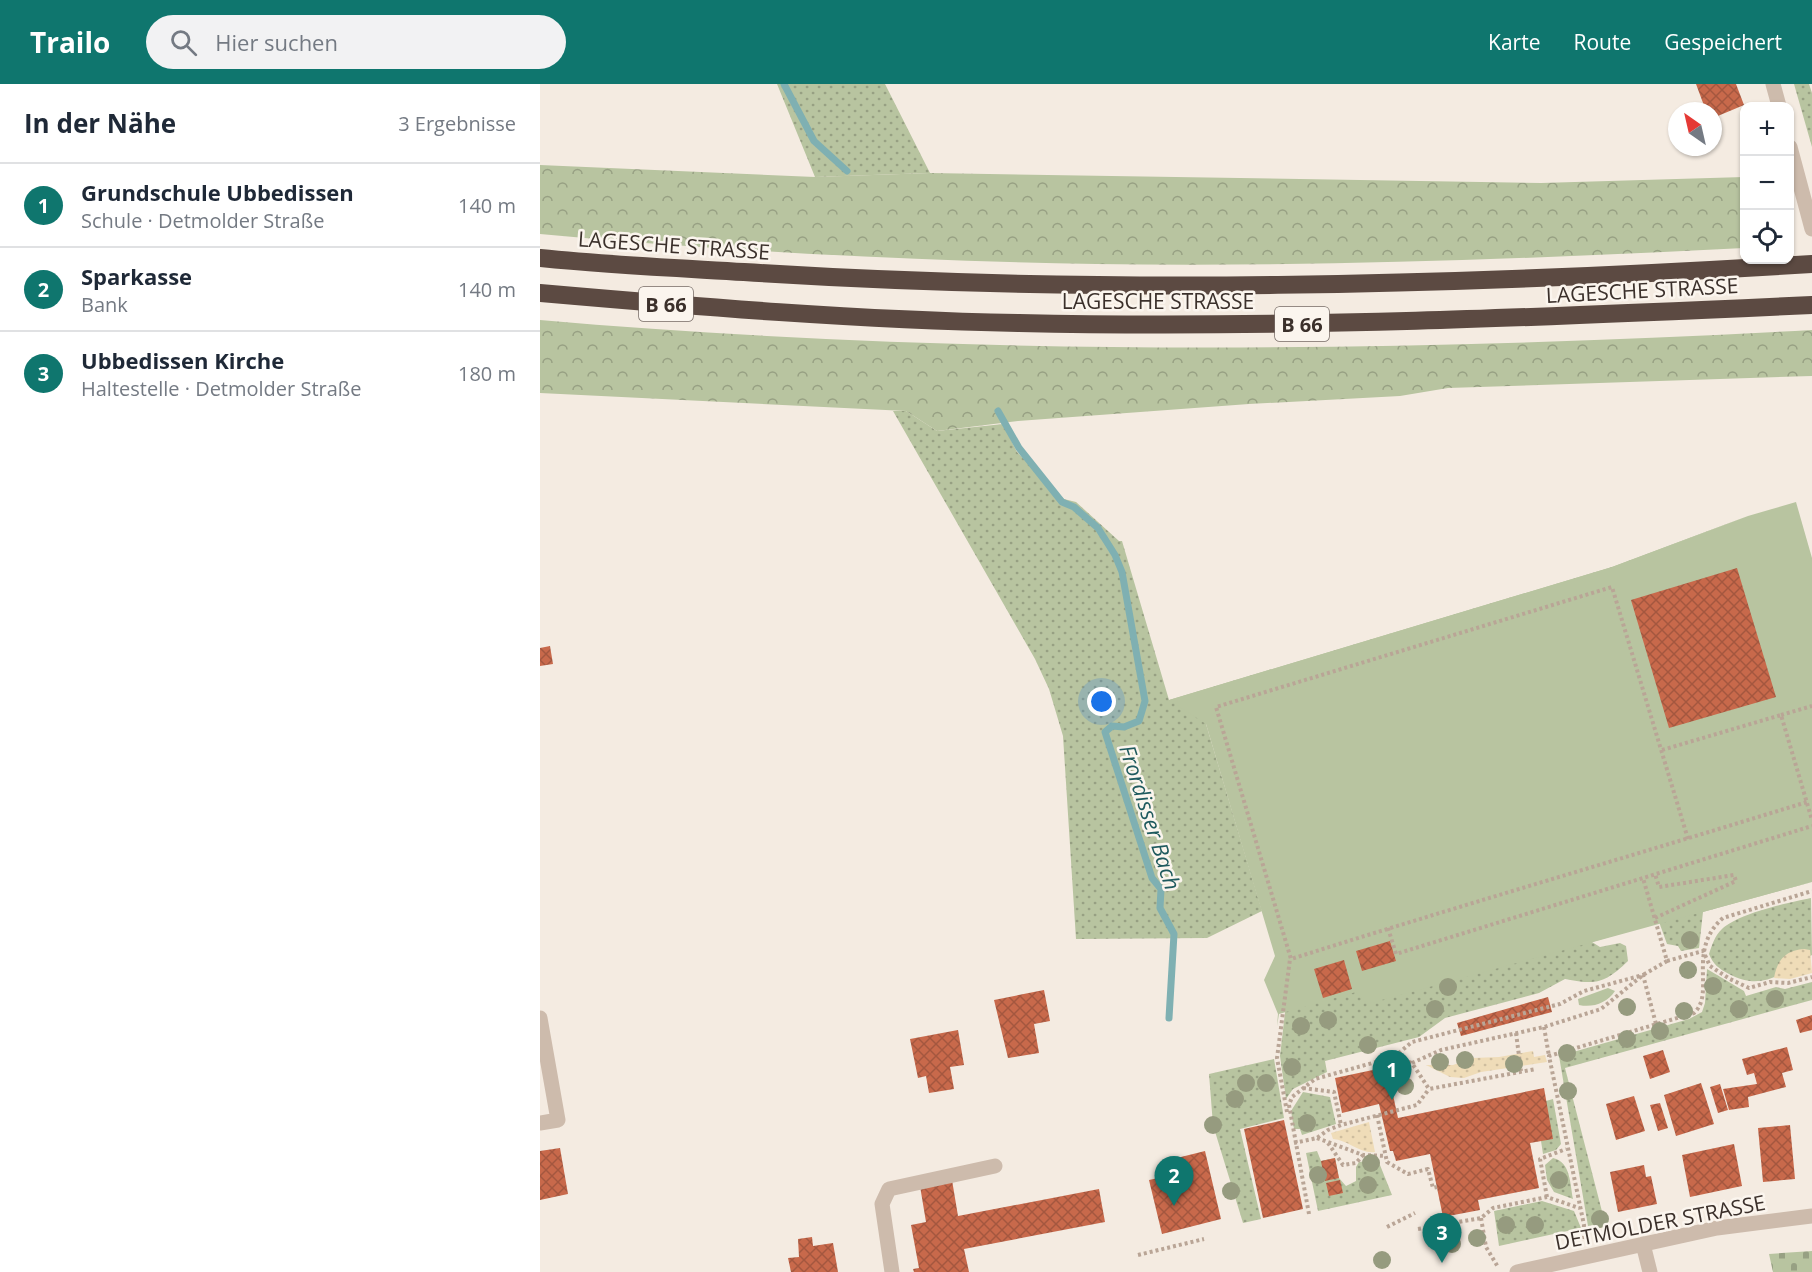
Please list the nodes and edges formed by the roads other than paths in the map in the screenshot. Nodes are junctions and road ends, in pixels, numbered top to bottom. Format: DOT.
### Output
graph roads {
  1 [pos="1773,84"];
  2 [pos="1778,102"];
  3 [pos="1792,156"];
  4 [pos="1812,229"];
  5 [pos="540,258"];
  6 [pos="1812,264"];
  7 [pos="540,293"];
  8 [pos="1812,305"];
  9 [pos="540,1018"];
  10 [pos="540,1123"];
  11 [pos="996,1166"];
  12 [pos="1812,1216"];
  13 [pos="1643,1244"];
  14 [pos="892,1272"];
  15 [pos="1517,1272"];
  16 [pos="1650,1272"];
  1 -- 2 [label="street"];
  3 -- 4 [label="street"];
  5 -- 6 [label="highway, LAGESCHE STRASSE / B 66"];
  7 -- 8 [label="highway, LAGESCHE STRASSE / B 66"];
  9 -- 10 [label="street"];
  11 -- 14 [label="street"];
  12 -- 13 [label="street, DETMOLDER STRASSE"];
  13 -- 15 [label="street, DETMOLDER STRASSE"];
  13 -- 16 [label="street"];
}
